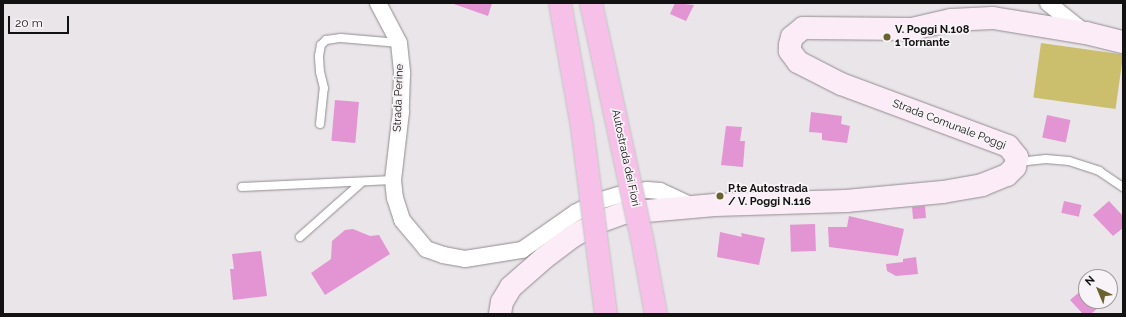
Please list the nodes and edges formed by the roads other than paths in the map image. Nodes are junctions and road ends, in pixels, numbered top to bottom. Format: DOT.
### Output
graph roads {
  1 [pos="378,3"];
  2 [pos="560,3"];
  3 [pos="591,3"];
  4 [pos="1048,3"];
  5 [pos="1086,33"];
  6 [pos="1123,42"];
  7 [pos="399,43"];
  8 [pos="320,124"];
  9 [pos="1017,162"];
  10 [pos="393,180"];
  11 [pos="361,183"];
  12 [pos="242,187"];
  13 [pos="1123,187"];
  14 [pos="695,207"];
  15 [pos="300,237"];
  16 [pos="500,314"];
  17 [pos="606,314"];
  18 [pos="656,314"];
  1 -- 7 [label="street, Strada Perine"];
  2 -- 17 [label="highway, bridge"];
  3 -- 18 [label="highway, Autostrada dei Fiori, bridge"];
  4 -- 5 [label="street"];
  5 -- 6 [label="main road, Strada Comunale Poggi"];
  5 -- 9 [label="main road, Strada Comunale Poggi"];
  7 -- 8 [label="lane"];
  7 -- 10 [label="street, Strada Perine"];
  9 -- 13 [label="lane"];
  9 -- 14 [label="main road"];
  10 -- 11 [label="lane"];
  10 -- 14 [label="street, Strada Perine"];
  11 -- 12 [label="lane"];
  11 -- 15 [label="lane"];
  14 -- 16 [label="main road"];
}
